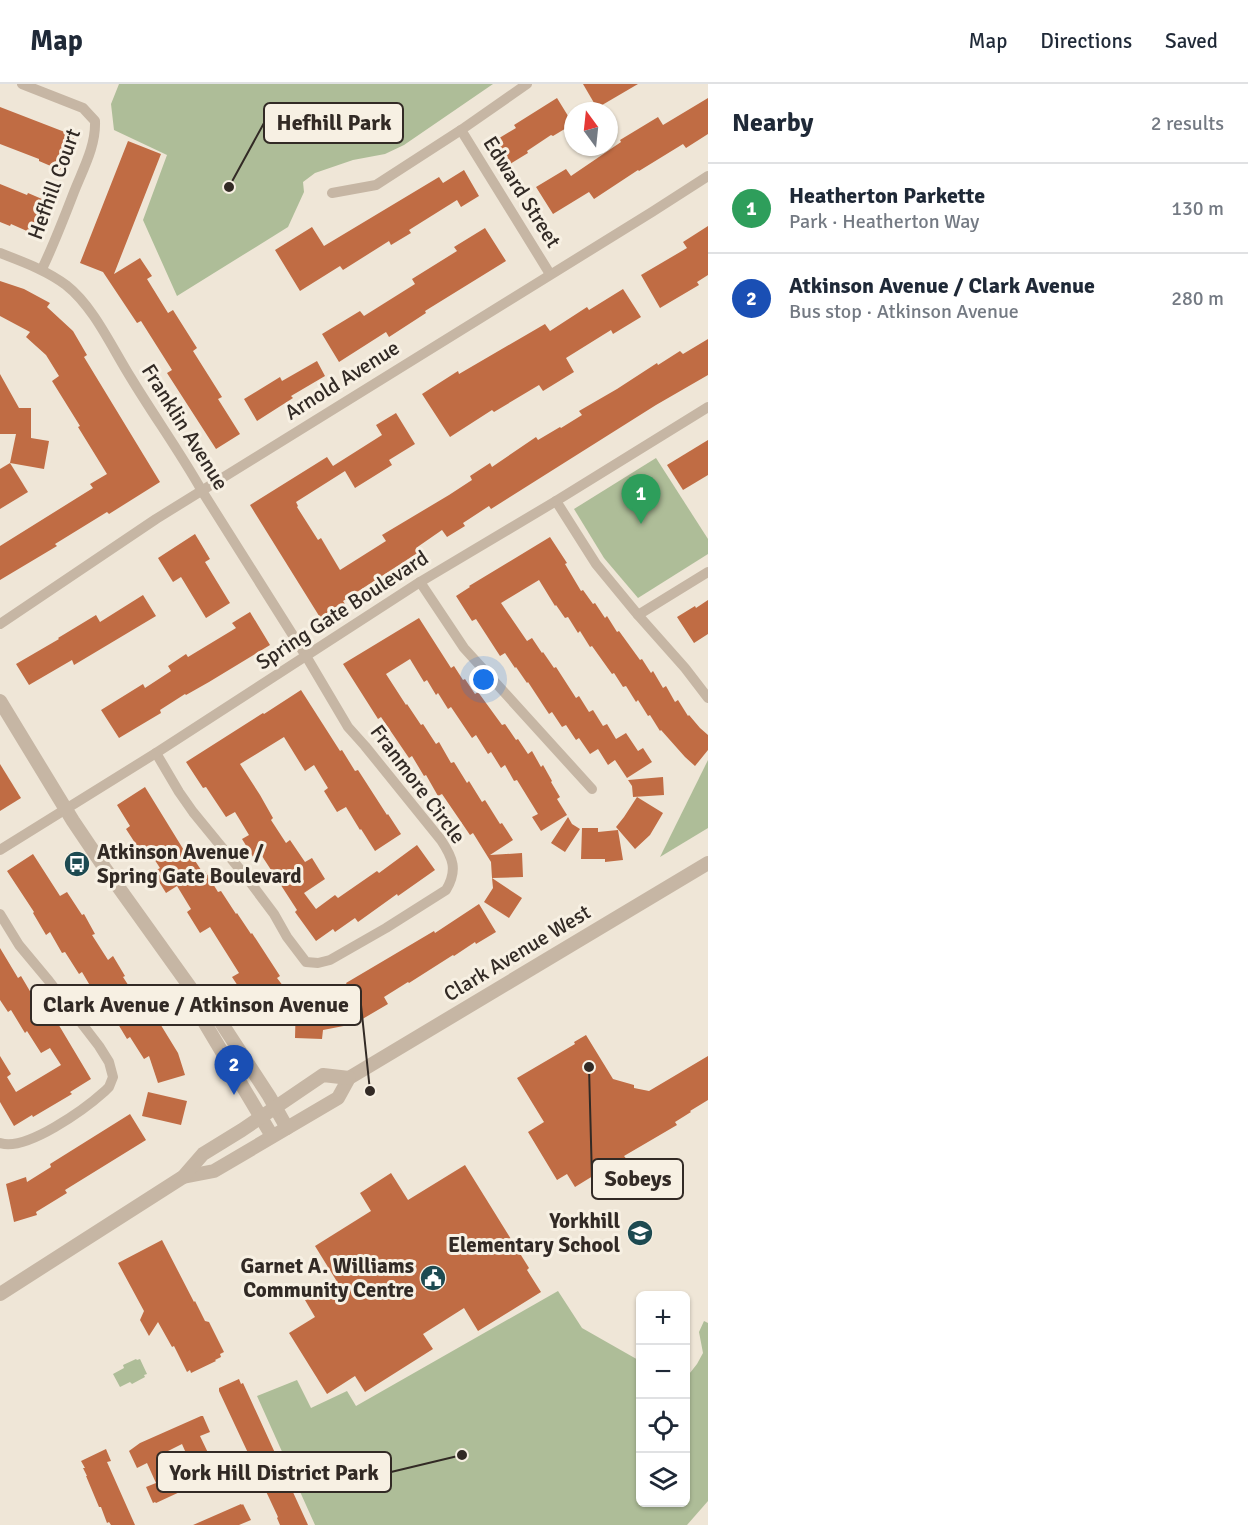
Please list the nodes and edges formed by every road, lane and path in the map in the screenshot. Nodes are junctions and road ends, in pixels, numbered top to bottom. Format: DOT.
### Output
graph roads {
  1 [pos="22,84"];
  2 [pos="527,84"];
  3 [pos="461,130"];
  4 [pos="708,176"];
  5 [pos="332,193"];
  6 [pos="0,254"];
  7 [pos="42,269"];
  8 [pos="550,274"];
  9 [pos="708,407"];
  10 [pos="202,491"];
  11 [pos="556,501"];
  12 [pos="708,572"];
  13 [pos="420,582"];
  14 [pos="638,615"];
  15 [pos="0,624"];
  16 [pos="306,656"];
  17 [pos="708,698"];
  18 [pos="0,701"];
  19 [pos="156,753"];
  20 [pos="592,789"];
  21 [pos="65,809"];
  22 [pos="0,850"];
  23 [pos="708,864"];
  24 [pos="0,914"];
  25 [pos="200,1001"];
  26 [pos="349,1077"];
  27 [pos="275,1107"];
  28 [pos="261,1116"];
  29 [pos="287,1128"];
  30 [pos="272,1136"];
  31 [pos="0,1143"];
  32 [pos="183,1177"];
  33 [pos="0,1294"];
  1 -- 7 [label="street, Hefhill Court"];
  2 -- 3 [label="street"];
  3 -- 5 [label="street"];
  3 -- 8 [label="street, Edward Street"];
  4 -- 8 [label="street, Arnold Avenue"];
  6 -- 7 [label="street, Franklin Avenue"];
  7 -- 10 [label="street, Franklin Avenue"];
  8 -- 10 [label="street, Arnold Avenue"];
  9 -- 11 [label="street, Spring Gate Boulevard"];
  10 -- 15 [label="street, Arnold Avenue"];
  10 -- 16 [label="street, Franklin Avenue"];
  11 -- 13 [label="street, Spring Gate Boulevard"];
  11 -- 14 [label="street"];
  12 -- 14 [label="street"];
  13 -- 16 [label="street, Spring Gate Boulevard"];
  13 -- 20 [label="street"];
  14 -- 17 [label="street"];
  16 -- 19 [label="street, Spring Gate Boulevard"];
  16 -- 19 [label="street, Franmore Circle"];
  18 -- 21 [label="street"];
  19 -- 21 [label="street, Spring Gate Boulevard"];
  21 -- 22 [label="street, Spring Gate Boulevard"];
  21 -- 25 [label="street"];
  23 -- 26 [label="street, Clark Avenue West"];
  24 -- 31 [label="street"];
  25 -- 27 [label="street"];
  25 -- 28 [label="street"];
  26 -- 27 [label="street, Clark Avenue West"];
  26 -- 29 [label="street, Clark Avenue West"];
  27 -- 28 [label="street, Clark Avenue West"];
  27 -- 29 [label="street"];
  28 -- 30 [label="street"];
  28 -- 32 [label="street, Clark Avenue West"];
  29 -- 30 [label="street, Clark Avenue West"];
  30 -- 32 [label="street, Clark Avenue West"];
  32 -- 33 [label="street, Clark Avenue West"];
}
